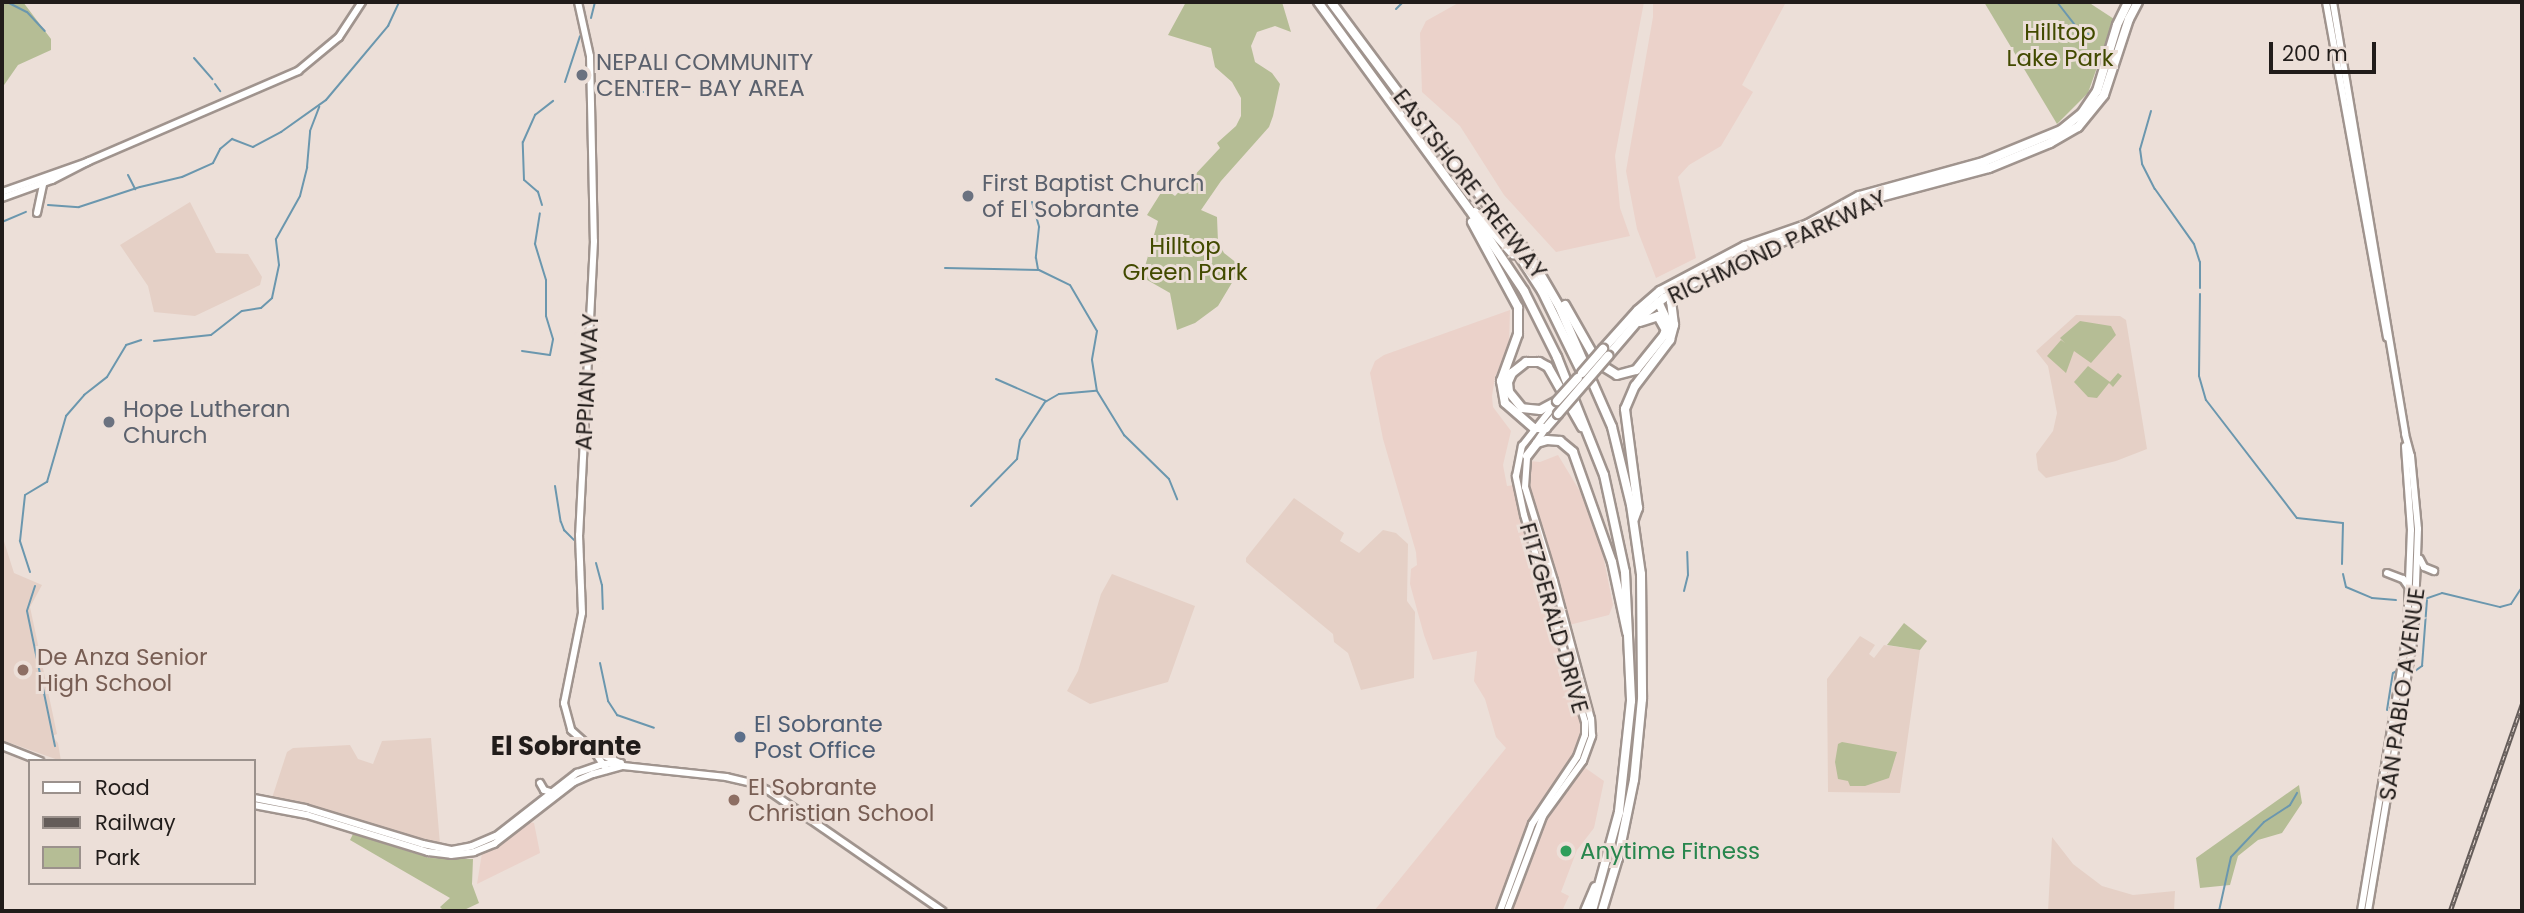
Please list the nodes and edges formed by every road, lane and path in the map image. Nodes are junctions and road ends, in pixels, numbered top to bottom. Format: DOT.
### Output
graph roads {
  1 [pos="362,2"];
  2 [pos="578,2"];
  3 [pos="1311,2"];
  4 [pos="1318,2"];
  5 [pos="1331,2"];
  6 [pos="2128,2"];
  7 [pos="2138,2"];
  8 [pos="2326,2"];
  9 [pos="2333,2"];
  10 [pos="1338,30"];
  11 [pos="1436,144"];
  12 [pos="87,162"];
  13 [pos="43,184"];
  14 [pos="2,192"];
  15 [pos="2,198"];
  16 [pos="1469,208"];
  17 [pos="37,213"];
  18 [pos="1544,279"];
  19 [pos="1679,289"];
  20 [pos="1661,300"];
  21 [pos="1671,313"];
  22 [pos="1632,328"];
  23 [pos="1661,339"];
  24 [pos="2389,341"];
  25 [pos="1566,342"];
  26 [pos="1606,352"];
  27 [pos="1582,380"];
  28 [pos="1558,401"];
  29 [pos="1534,428"];
  30 [pos="1546,428"];
  31 [pos="2404,434"];
  32 [pos="1597,454"];
  33 [pos="1527,456"];
  34 [pos="1634,521"];
  35 [pos="2418,553"];
  36 [pos="2434,571"];
  37 [pos="2387,573"];
  38 [pos="2410,589"];
  39 [pos="1631,650"];
  40 [pos="2,746"];
  41 [pos="597,751"];
  42 [pos="35,759"];
  43 [pos="622,765"];
  44 [pos="606,766"];
  45 [pos="582,770"];
  46 [pos="540,783"];
  47 [pos="550,792"];
  48 [pos="256,798"];
  49 [pos="256,805"];
  50 [pos="1614,836"];
  51 [pos="943,911"];
  52 [pos="1500,911"];
  53 [pos="1507,911"];
  54 [pos="1585,911"];
  55 [pos="1592,911"];
  56 [pos="1602,911"];
  57 [pos="2361,911"];
  58 [pos="2368,911"];
  1 -- 12 [label="main road"];
  2 -- 41 [label="main road, APPIAN WAY"];
  3 -- 10 [label="highway"];
  4 -- 10 [label="highway, EASTSHORE FREEWAY"];
  5 -- 11 [label="highway, EASTSHORE FREEWAY"];
  6 -- 26 [label="highway, RICHMOND PARKWAY"];
  7 -- 19 [label="highway, RICHMOND PARKWAY"];
  8 -- 24 [label="main road, SAN PABLO AVENUE"];
  9 -- 24 [label="main road, SAN PABLO AVENUE"];
  10 -- 16 [label="highway, EASTSHORE FREEWAY"];
  11 -- 18 [label="highway, EASTSHORE FREEWAY"];
  11 -- 25 [label="highway"];
  12 -- 13 [label="main road"];
  12 -- 14 [label="main road"];
  13 -- 15 [label="main road"];
  13 -- 17 [label="main road"];
  16 -- 25 [label="highway"];
  16 -- 29 [label="highway"];
  16 -- 32 [label="highway, EASTSHORE FREEWAY"];
  18 -- 23 [label="highway"];
  18 -- 34 [label="highway, EASTSHORE FREEWAY"];
  19 -- 20 [label="highway, RICHMOND PARKWAY"];
  19 -- 21 [label="highway"];
  20 -- 21 [label="highway"];
  20 -- 22 [label="highway, RICHMOND PARKWAY"];
  20 -- 23 [label="highway"];
  21 -- 34 [label="highway"];
  22 -- 23 [label="highway"];
  22 -- 26 [label="highway, RICHMOND PARKWAY"];
  24 -- 31 [label="main road, SAN PABLO AVENUE"];
  25 -- 27 [label="highway"];
  26 -- 27 [label="highway, RICHMOND PARKWAY, bridge"];
  27 -- 28 [label="highway, RICHMOND PARKWAY, bridge"];
  27 -- 30 [label="highway, RICHMOND PARKWAY, bridge"];
  28 -- 29 [label="main road, FITZGERALD DRIVE"];
  28 -- 32 [label="highway"];
  29 -- 30 [label="highway"];
  29 -- 52 [label="main road, FITZGERALD DRIVE"];
  30 -- 33 [label="main road"];
  31 -- 35 [label="main road, SAN PABLO AVENUE"];
  31 -- 38 [label="main road, SAN PABLO AVENUE"];
  32 -- 39 [label="highway, EASTSHORE FREEWAY"];
  33 -- 39 [label="highway"];
  33 -- 53 [label="main road, FITZGERALD DRIVE"];
  34 -- 56 [label="highway, EASTSHORE FREEWAY"];
  35 -- 36 [label="main road"];
  35 -- 58 [label="main road, SAN PABLO AVENUE"];
  37 -- 38 [label="main road"];
  38 -- 57 [label="main road, SAN PABLO AVENUE"];
  39 -- 50 [label="highway, EASTSHORE FREEWAY"];
  40 -- 42 [label="main road"];
  41 -- 43 [label="main road, APPIAN WAY"];
  41 -- 44 [label="main road, APPIAN WAY"];
  41 -- 45 [label="main road"];
  43 -- 44 [label="main road"];
  43 -- 51 [label="main road, APPIAN WAY"];
  44 -- 45 [label="main road"];
  44 -- 49 [label="main road"];
  45 -- 47 [label="main road"];
  46 -- 47 [label="main road"];
  47 -- 48 [label="main road"];
  50 -- 54 [label="highway"];
  50 -- 55 [label="highway, EASTSHORE FREEWAY"];
}
